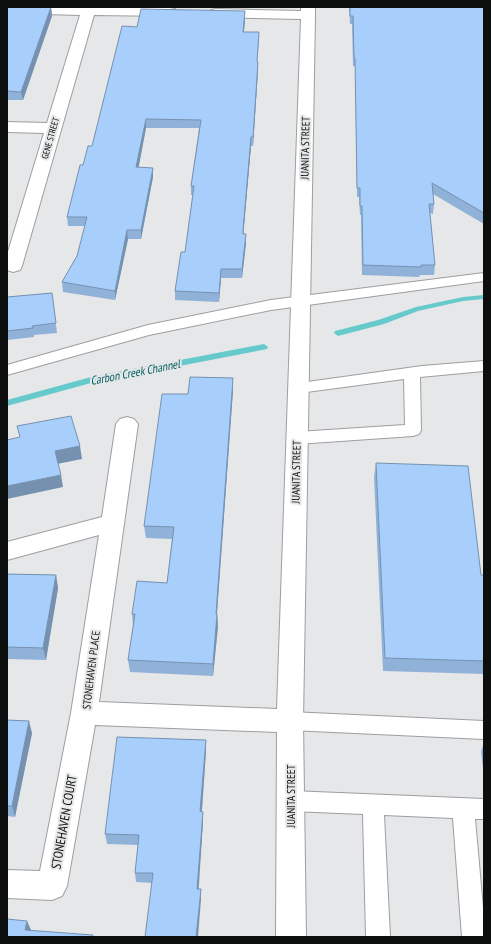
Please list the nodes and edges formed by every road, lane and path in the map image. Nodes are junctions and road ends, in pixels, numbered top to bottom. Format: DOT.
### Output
graph roads {
  1 [pos="7,9"];
  2 [pos="88,10"];
  3 [pos="308,11"];
  4 [pos="182,12"];
  5 [pos="206,13"];
  6 [pos="7,127"];
  7 [pos="53,128"];
  8 [pos="13,266"];
  9 [pos="484,277"];
  10 [pos="302,302"];
  11 [pos="484,366"];
  12 [pos="7,370"];
  13 [pos="412,373"];
  14 [pos="298,388"];
  15 [pos="127,424"];
  16 [pos="297,438"];
  17 [pos="112,523"];
  18 [pos="7,551"];
  19 [pos="84,713"];
  20 [pos="290,721"];
  21 [pos="484,730"];
  22 [pos="291,801"];
  23 [pos="373,805"];
  24 [pos="474,809"];
  25 [pos="7,884"];
  26 [pos="291,937"];
  27 [pos="378,937"];
  28 [pos="474,937"];
  1 -- 2 [label="street"];
  2 -- 4 [label="street"];
  2 -- 7 [label="street, GENE STREET"];
  3 -- 5 [label="street"];
  3 -- 10 [label="street, JUANITA STREET"];
  6 -- 7 [label="street"];
  7 -- 8 [label="street, GENE STREET"];
  9 -- 10 [label="lane"];
  10 -- 12 [label="lane"];
  10 -- 14 [label="street, JUANITA STREET"];
  11 -- 13 [label="lane"];
  13 -- 14 [label="lane"];
  13 -- 16 [label="lane"];
  14 -- 16 [label="street, JUANITA STREET"];
  15 -- 17 [label="street, STONEHAVEN PLACE"];
  16 -- 20 [label="street, JUANITA STREET"];
  17 -- 18 [label="street"];
  17 -- 19 [label="street, STONEHAVEN PLACE"];
  19 -- 20 [label="street, STONEHAVEN PLACE"];
  19 -- 25 [label="street, STONEHAVEN COURT"];
  20 -- 21 [label="lane"];
  20 -- 22 [label="street, JUANITA STREET"];
  22 -- 23 [label="lane"];
  22 -- 26 [label="street, JUANITA STREET"];
  23 -- 24 [label="lane"];
  23 -- 27 [label="lane"];
  24 -- 28 [label="lane"];
}
